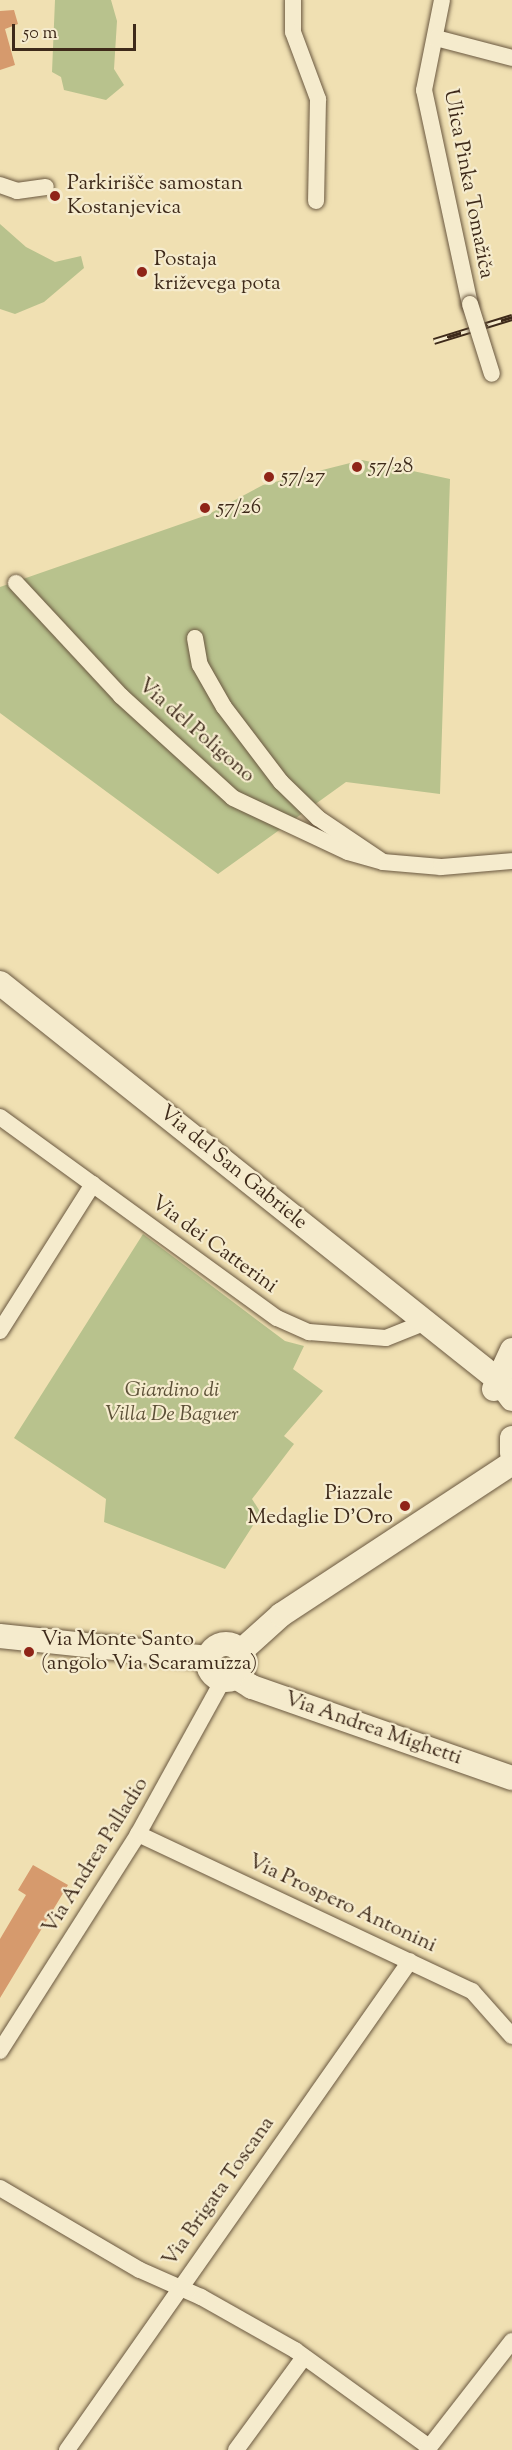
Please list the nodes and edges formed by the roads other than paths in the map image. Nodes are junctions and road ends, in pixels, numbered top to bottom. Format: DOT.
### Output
graph roads {
  1 [pos="293,0"];
  2 [pos="442,0"];
  3 [pos="436,38"];
  4 [pos="512,58"];
  5 [pos="0,184"];
  6 [pos="46,187"];
  7 [pos="316,201"];
  8 [pos="492,374"];
  9 [pos="16,583"];
  10 [pos="195,638"];
  11 [pos="512,861"];
  12 [pos="383,862"];
  13 [pos="0,983"];
  14 [pos="0,1117"];
  15 [pos="93,1184"];
  16 [pos="426,1322"];
  17 [pos="0,1331"];
  18 [pos="512,1350"];
  19 [pos="501,1389"];
  20 [pos="512,1413"];
  21 [pos="512,1438"];
  22 [pos="512,1453"];
  23 [pos="512,1463"];
  24 [pos="0,1636"];
  25 [pos="241,1652"];
  26 [pos="208,1658"];
  27 [pos="229,1679"];
  28 [pos="512,1778"];
  29 [pos="138,1834"];
  30 [pos="410,1961"];
  31 [pos="512,2036"];
  32 [pos="0,2051"];
  33 [pos="0,2188"];
  34 [pos="178,2287"];
  35 [pos="512,2341"];
  36 [pos="304,2357"];
  37 [pos="428,2448"];
  38 [pos="67,2450"];
  39 [pos="236,2450"];
  1 -- 7 [label="street"];
  2 -- 3 [label="street, Ulica Pinka Tomažiča"];
  3 -- 4 [label="street"];
  3 -- 8 [label="street, Ulica Pinka Tomažiča, bridge"];
  5 -- 6 [label="street"];
  9 -- 12 [label="street, Via del Poligono"];
  10 -- 12 [label="street"];
  11 -- 12 [label="street, Via del Poligono"];
  13 -- 16 [label="main road, Via del San Gabriele"];
  14 -- 15 [label="street, Via dei Catterini"];
  15 -- 16 [label="street, Via dei Catterini"];
  15 -- 17 [label="street"];
  16 -- 19 [label="main road, Via del San Gabriele"];
  18 -- 19 [label="main road"];
  19 -- 20 [label="main road, Via del San Gabriele"];
  21 -- 22 [label="main road"];
  23 -- 25 [label="main road"];
  24 -- 26 [label="main road"];
  25 -- 26 [label="main road"];
  25 -- 27 [label="main road"];
  26 -- 27 [label="main road"];
  27 -- 28 [label="main road, Via Andrea Mighetti"];
  27 -- 29 [label="street, Via Andrea Palladio"];
  29 -- 30 [label="street, Via Prospero Antonini"];
  29 -- 32 [label="street, Via Andrea Palladio"];
  30 -- 31 [label="street, Via Prospero Antonini"];
  30 -- 34 [label="street, Via Brigata Toscana"];
  33 -- 34 [label="street"];
  34 -- 36 [label="street"];
  34 -- 38 [label="street, Via Brigata Toscana"];
  35 -- 37 [label="street"];
  36 -- 37 [label="street"];
  36 -- 39 [label="street"];
}
